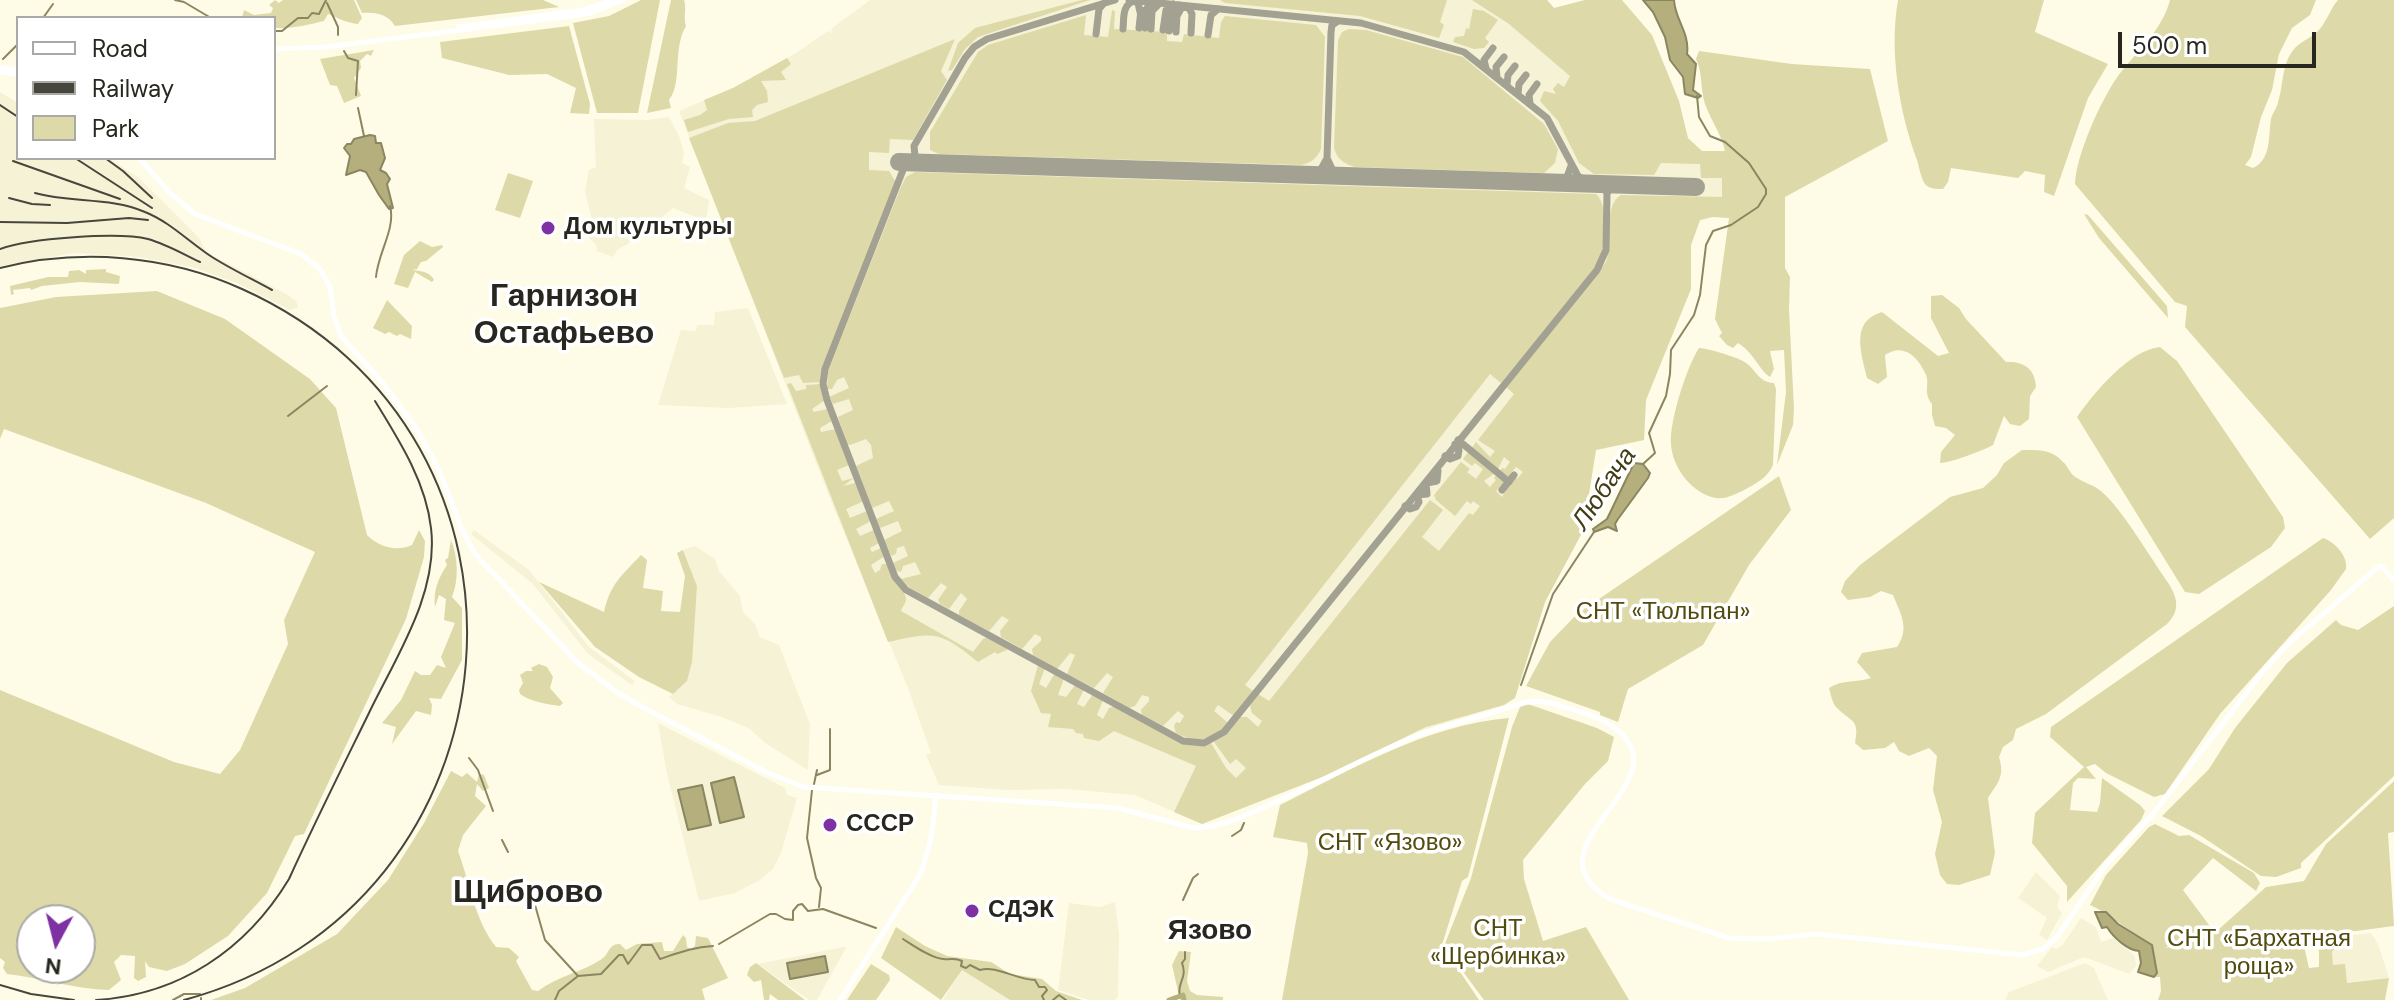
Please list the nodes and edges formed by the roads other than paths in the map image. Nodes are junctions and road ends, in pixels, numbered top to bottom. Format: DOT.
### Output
graph roads {
  1 [pos="613,0"];
  2 [pos="623,0"];
  3 [pos="276,47"];
  4 [pos="276,47"];
  5 [pos="141,160"];
  6 [pos="2394,580"];
  7 [pos="936,798"];
  8 [pos="840,1000"];
  1 -- 3 [label="main road"];
  2 -- 4 [label="main road"];
  5 -- 7 [label="main road"];
  6 -- 7 [label="main road"];
  7 -- 8 [label="main road"];
}
